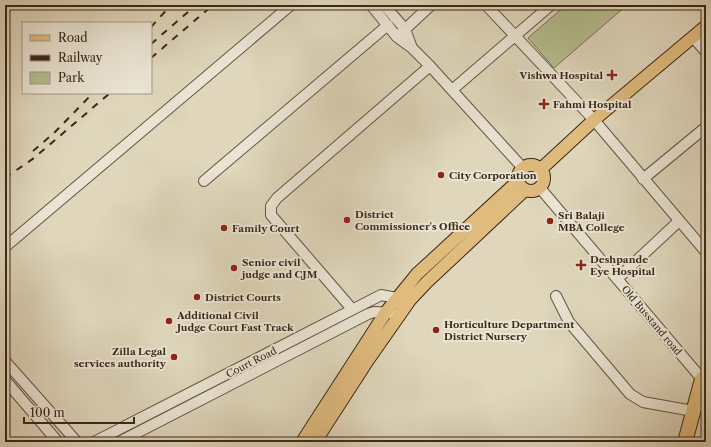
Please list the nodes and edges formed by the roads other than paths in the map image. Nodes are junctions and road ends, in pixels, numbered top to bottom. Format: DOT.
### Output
graph roads {
  1 [pos="291,5"];
  2 [pos="370,5"];
  3 [pos="384,5"];
  4 [pos="431,5"];
  5 [pos="486,5"];
  6 [pos="551,5"];
  7 [pos="388,25"];
  8 [pos="706,26"];
  9 [pos="405,30"];
  10 [pos="397,36"];
  11 [pos="514,36"];
  12 [pos="693,37"];
  13 [pos="412,48"];
  14 [pos="706,52"];
  15 [pos="430,66"];
  16 [pos="452,90"];
  17 [pos="594,120"];
  18 [pos="706,127"];
  19 [pos="522,167"];
  20 [pos="541,169"];
  21 [pos="643,179"];
  22 [pos="204,181"];
  23 [pos="522,186"];
  24 [pos="540,188"];
  25 [pos="679,221"];
  26 [pos="5,247"];
  27 [pos="706,252"];
  28 [pos="617,279"];
  29 [pos="556,296"];
  30 [pos="397,298"];
  31 [pos="410,300"];
  32 [pos="352,309"];
  33 [pos="386,312"];
  34 [pos="400,315"];
  35 [pos="266,354"];
  36 [pos="5,361"];
  37 [pos="269,365"];
  38 [pos="704,378"];
  39 [pos="5,380"];
  40 [pos="693,411"];
  41 [pos="58,442"];
  42 [pos="77,442"];
  43 [pos="94,442"];
  44 [pos="119,442"];
  45 [pos="302,442"];
  46 [pos="315,442"];
  47 [pos="685,442"];
  1 -- 26 [label="street"];
  2 -- 7 [label="street"];
  3 -- 9 [label="street"];
  4 -- 9 [label="street"];
  5 -- 11 [label="street"];
  6 -- 11 [label="street"];
  7 -- 10 [label="street"];
  7 -- 22 [label="street"];
  8 -- 12 [label="main road"];
  9 -- 10 [label="street"];
  9 -- 13 [label="street"];
  10 -- 13 [label="street"];
  11 -- 16 [label="street"];
  11 -- 17 [label="street"];
  12 -- 14 [label="street"];
  12 -- 17 [label="main road"];
  13 -- 15 [label="street"];
  15 -- 16 [label="street"];
  15 -- 32 [label="street"];
  16 -- 19 [label="street"];
  17 -- 20 [label="main road"];
  17 -- 21 [label="street"];
  18 -- 21 [label="street"];
  19 -- 20 [label="main road"];
  19 -- 23 [label="main road"];
  20 -- 24 [label="main road"];
  21 -- 25 [label="street"];
  23 -- 24 [label="main road"];
  23 -- 30 [label="main road"];
  23 -- 31 [label="main road"];
  24 -- 28 [label="street, Old Busstand road"];
  25 -- 27 [label="street"];
  25 -- 28 [label="street"];
  28 -- 38 [label="street, Old Busstand road"];
  29 -- 40 [label="street"];
  30 -- 31 [label="street, Court Road"];
  30 -- 32 [label="street, Court Road"];
  30 -- 33 [label="main road"];
  31 -- 34 [label="main road"];
  32 -- 35 [label="street, Court Road"];
  33 -- 34 [label="street"];
  33 -- 37 [label="street"];
  33 -- 45 [label="main road"];
  34 -- 46 [label="main road"];
  35 -- 37 [label="street"];
  35 -- 43 [label="street, Court Road"];
  36 -- 42 [label="street"];
  37 -- 44 [label="street"];
  38 -- 40 [label="highway"];
  39 -- 41 [label="street"];
  40 -- 47 [label="highway"];
}
